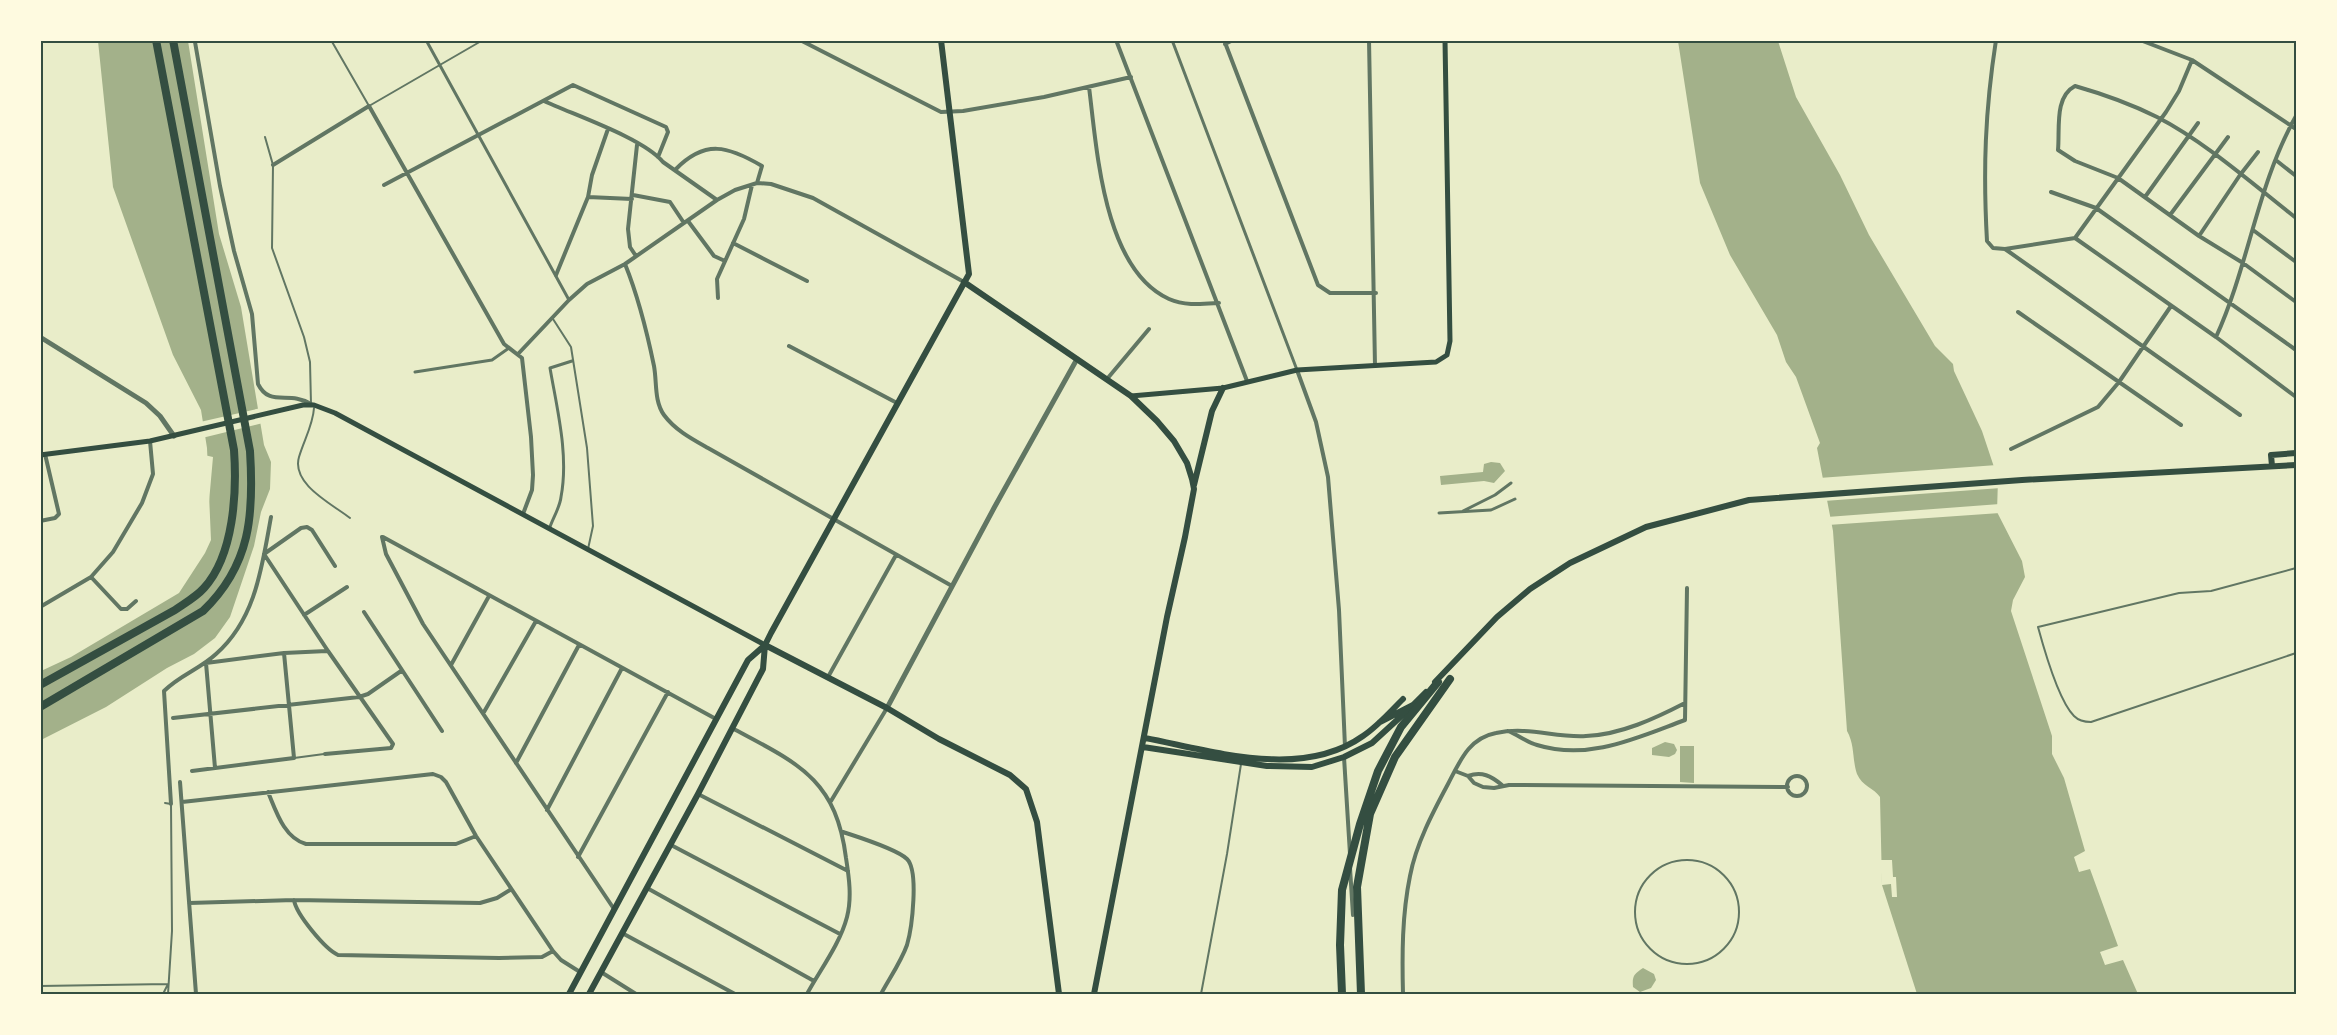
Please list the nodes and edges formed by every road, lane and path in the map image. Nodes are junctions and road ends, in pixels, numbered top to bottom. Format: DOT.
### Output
graph roads {
  1 [pos="156,40"];
  2 [pos="173,40"];
  3 [pos="331,40"];
  4 [pos="426,40"];
  5 [pos="483,40"];
  6 [pos="800,40"];
  7 [pos="941,40"];
  8 [pos="1116,40"];
  9 [pos="1172,40"];
  10 [pos="1233,40"];
  11 [pos="1369,40"];
  12 [pos="1444,40"];
  13 [pos="1996,40"];
  14 [pos="2140,40"];
  15 [pos="195,42"];
  16 [pos="1224,42"];
  17 [pos="2192,60"];
  18 [pos="440,64"];
  19 [pos="1131,77"];
  20 [pos="1089,87"];
  21 [pos="543,101"];
  22 [pos="369,106"];
  23 [pos="951,112"];
  24 [pos="2296,116"];
  25 [pos="2161,119"];
  26 [pos="2198,123"];
  27 [pos="2291,125"];
  28 [pos="608,129"];
  29 [pos="2296,129"];
  30 [pos="479,136"];
  31 [pos="265,137"];
  32 [pos="2188,137"];
  33 [pos="2228,137"];
  34 [pos="637,145"];
  35 [pos="2258,152"];
  36 [pos="2214,155"];
  37 [pos="658,157"];
  38 [pos="2277,161"];
  39 [pos="273,165"];
  40 [pos="675,170"];
  41 [pos="406,173"];
  42 [pos="2240,175"];
  43 [pos="2296,176"];
  44 [pos="2118,178"];
  45 [pos="754,184"];
  46 [pos="384,185"];
  47 [pos="2051,192"];
  48 [pos="2263,192"];
  49 [pos="588,197"];
  50 [pos="632,197"];
  51 [pos="2145,197"];
  52 [pos="717,200"];
  53 [pos="2096,208"];
  54 [pos="2170,215"];
  55 [pos="2296,218"];
  56 [pos="686,221"];
  57 [pos="2253,230"];
  58 [pos="2199,236"];
  59 [pos="2075,238"];
  60 [pos="733,243"];
  61 [pos="2005,249"];
  62 [pos="636,256"];
  63 [pos="725,261"];
  64 [pos="2296,262"];
  65 [pos="2243,263"];
  66 [pos="625,264"];
  67 [pos="556,275"];
  68 [pos="807,281"];
  69 [pos="964,282"];
  70 [pos="1376,292"];
  71 [pos="718,298"];
  72 [pos="569,300"];
  73 [pos="1219,303"];
  74 [pos="2296,303"];
  75 [pos="2230,304"];
  76 [pos="2171,306"];
  77 [pos="2018,312"];
  78 [pos="553,318"];
  79 [pos="1149,329"];
  80 [pos="40,337"];
  81 [pos="2216,337"];
  82 [pos="789,346"];
  83 [pos="2143,347"];
  84 [pos="509,348"];
  85 [pos="2296,350"];
  86 [pos="518,354"];
  87 [pos="1077,359"];
  88 [pos="572,361"];
  89 [pos="1376,366"];
  90 [pos="1297,370"];
  91 [pos="415,372"];
  92 [pos="1107,379"];
  93 [pos="1248,381"];
  94 [pos="2119,382"];
  95 [pos="1222,388"];
  96 [pos="1131,396"];
  97 [pos="2296,397"];
  98 [pos="897,403"];
  99 [pos="313,404"];
  100 [pos="2240,415"];
  101 [pos="2181,425"];
  102 [pos="174,436"];
  103 [pos="150,441"];
  104 [pos="2012,449"];
  105 [pos="2296,453"];
  106 [pos="43,454"];
  107 [pos="2296,465"];
  108 [pos="2272,466"];
  109 [pos="1511,483"];
  110 [pos="1194,489"];
  111 [pos="1515,499"];
  112 [pos="1462,512"];
  113 [pos="1440,513"];
  114 [pos="522,515"];
  115 [pos="271,517"];
  116 [pos="350,518"];
  117 [pos="834,520"];
  118 [pos="40,521"];
  119 [pos="549,529"];
  120 [pos="588,549"];
  121 [pos="264,554"];
  122 [pos="896,555"];
  123 [pos="335,566"];
  124 [pos="2296,568"];
  125 [pos="91,577"];
  126 [pos="953,587"];
  127 [pos="347,588"];
  128 [pos="1687,588"];
  129 [pos="489,596"];
  130 [pos="136,601"];
  131 [pos="40,607"];
  132 [pos="364,612"];
  133 [pos="304,615"];
  134 [pos="536,621"];
  135 [pos="579,645"];
  136 [pos="765,645"];
  137 [pos="328,651"];
  138 [pos="284,653"];
  139 [pos="2296,653"];
  140 [pos="206,663"];
  141 [pos="451,665"];
  142 [pos="622,668"];
  143 [pos="401,671"];
  144 [pos="827,678"];
  145 [pos="1450,679"];
  146 [pos="1438,682"];
  147 [pos="40,685"];
  148 [pos="668,692"];
  149 [pos="359,697"];
  150 [pos="1403,699"];
  151 [pos="1685,703"];
  152 [pos="1413,705"];
  153 [pos="288,706"];
  154 [pos="40,707"];
  155 [pos="887,708"];
  156 [pos="484,712"];
  157 [pos="210,715"];
  158 [pos="173,718"];
  159 [pos="716,719"];
  160 [pos="1380,722"];
  161 [pos="732,727"];
  162 [pos="442,731"];
  163 [pos="1507,731"];
  164 [pos="1145,738"];
  165 [pos="1143,747"];
  166 [pos="1345,747"];
  167 [pos="325,754"];
  168 [pos="1344,757"];
  169 [pos="294,758"];
  170 [pos="516,763"];
  171 [pos="1241,763"];
  172 [pos="215,768"];
  173 [pos="192,771"];
  174 [pos="1455,771"];
  175 [pos="1468,776"];
  176 [pos="180,782"];
  177 [pos="1503,785"];
  178 [pos="1788,787"];
  179 [pos="268,792"];
  180 [pos="698,794"];
  181 [pos="831,801"];
  182 [pos="182,802"];
  183 [pos="165,803"];
  184 [pos="171,804"];
  185 [pos="547,810"];
  186 [pos="843,832"];
  187 [pos="476,836"];
  188 [pos="671,844"];
  189 [pos="578,857"];
  190 [pos="848,872"];
  191 [pos="1653,874"];
  192 [pos="647,888"];
  193 [pos="510,890"];
  194 [pos="294,900"];
  195 [pos="189,903"];
  196 [pos="615,909"];
  197 [pos="1353,915"];
  198 [pos="622,933"];
  199 [pos="840,934"];
  200 [pos="553,951"];
  201 [pos="581,972"];
  202 [pos="601,972"];
  203 [pos="814,981"];
  204 [pos="168,984"];
  205 [pos="40,986"];
  206 [pos="163,994"];
  207 [pos="168,994"];
  208 [pos="196,994"];
  209 [pos="568,994"];
  210 [pos="589,994"];
  211 [pos="636,994"];
  212 [pos="735,994"];
  213 [pos="807,994"];
  214 [pos="881,994"];
  215 [pos="1059,994"];
  216 [pos="1094,994"];
  217 [pos="1201,994"];
  218 [pos="1342,994"];
  219 [pos="1361,994"];
  220 [pos="1403,994"];
  1 -- 147 [label="highway"];
  2 -- 154 [label="highway"];
  3 -- 22 [label="lane"];
  4 -- 18 [label="street"];
  5 -- 18 [label="lane"];
  6 -- 23 [label="street"];
  7 -- 23 [label="main road"];
  8 -- 19 [label="street"];
  9 -- 90 [label="street"];
  10 -- 16 [label="street"];
  11 -- 70 [label="street"];
  12 -- 89 [label="main road"];
  13 -- 61 [label="street"];
  14 -- 17 [label="street"];
  15 -- 99 [label="street"];
  16 -- 70 [label="street"];
  17 -- 25 [label="street"];
  17 -- 27 [label="street"];
  18 -- 22 [label="lane"];
  18 -- 30 [label="street"];
  19 -- 20 [label="street"];
  19 -- 73 [label="street"];
  20 -- 23 [label="street"];
  20 -- 73 [label="street"];
  21 -- 28 [label="street"];
  21 -- 30 [label="street"];
  21 -- 37 [label="street"];
  22 -- 39 [label="street"];
  22 -- 41 [label="street"];
  23 -- 69 [label="main road"];
  24 -- 27 [label="street"];
  25 -- 32 [label="street"];
  25 -- 44 [label="street"];
  25 -- 44 [label="street"];
  26 -- 32 [label="street"];
  27 -- 29 [label="street"];
  27 -- 38 [label="street"];
  28 -- 34 [label="street"];
  28 -- 49 [label="street"];
  30 -- 41 [label="street"];
  30 -- 67 [label="street"];
  31 -- 39 [label="lane"];
  32 -- 36 [label="street"];
  32 -- 51 [label="street"];
  33 -- 36 [label="street"];
  34 -- 37 [label="street"];
  34 -- 50 [label="street"];
  35 -- 42 [label="street"];
  36 -- 42 [label="street"];
  36 -- 54 [label="street"];
  37 -- 40 [label="street"];
  38 -- 43 [label="street"];
  38 -- 48 [label="street"];
  39 -- 99 [label="lane"];
  40 -- 45 [label="street"];
  40 -- 52 [label="street"];
  41 -- 46 [label="street"];
  41 -- 84 [label="street"];
  42 -- 48 [label="street"];
  42 -- 58 [label="street"];
  44 -- 51 [label="street"];
  44 -- 53 [label="street"];
  45 -- 52 [label="street"];
  45 -- 60 [label="street"];
  45 -- 69 [label="street"];
  47 -- 53 [label="street"];
  48 -- 55 [label="street"];
  48 -- 57 [label="street"];
  49 -- 50 [label="street"];
  49 -- 67 [label="street"];
  50 -- 56 [label="street"];
  50 -- 62 [label="street"];
  51 -- 54 [label="street"];
  52 -- 56 [label="street"];
  53 -- 59 [label="street"];
  53 -- 75 [label="street"];
  54 -- 58 [label="street"];
  56 -- 62 [label="street"];
  56 -- 63 [label="street"];
  57 -- 64 [label="street"];
  57 -- 65 [label="street"];
  58 -- 65 [label="street"];
  59 -- 61 [label="street"];
  59 -- 76 [label="street"];
  60 -- 63 [label="street"];
  60 -- 68 [label="street"];
  61 -- 83 [label="street"];
  62 -- 66 [label="street"];
  63 -- 71 [label="street"];
  65 -- 74 [label="street"];
  65 -- 75 [label="street"];
  66 -- 72 [label="street"];
  66 -- 117 [label="street"];
  67 -- 72 [label="street"];
  69 -- 87 [label="main road"];
  69 -- 98 [label="main road"];
  70 -- 89 [label="street"];
  72 -- 78 [label="street"];
  73 -- 93 [label="street"];
  75 -- 81 [label="street"];
  75 -- 85 [label="street"];
  76 -- 81 [label="street"];
  76 -- 83 [label="street"];
  77 -- 94 [label="street"];
  78 -- 86 [label="street"];
  78 -- 88 [label="lane"];
  79 -- 92 [label="street"];
  80 -- 102 [label="street"];
  81 -- 97 [label="street"];
  82 -- 98 [label="street"];
  83 -- 94 [label="street"];
  83 -- 100 [label="street"];
  84 -- 86 [label="street"];
  84 -- 91 [label="street"];
  86 -- 114 [label="street"];
  87 -- 92 [label="main road"];
  87 -- 126 [label="street"];
  88 -- 119 [label="street"];
  88 -- 120 [label="lane"];
  89 -- 90 [label="main road"];
  90 -- 93 [label="main road"];
  90 -- 166 [label="street"];
  92 -- 96 [label="main road"];
  93 -- 95 [label="main road"];
  94 -- 101 [label="street"];
  94 -- 104 [label="street"];
  95 -- 96 [label="main road"];
  95 -- 110 [label="main road"];
  96 -- 110 [label="main road"];
  98 -- 117 [label="main road"];
  99 -- 102 [label="main road"];
  99 -- 114 [label="main road"];
  99 -- 116 [label="lane"];
  102 -- 103 [label="main road"];
  103 -- 106 [label="main road"];
  103 -- 125 [label="street"];
  105 -- 108 [label="main road"];
  106 -- 118 [label="street"];
  107 -- 108 [label="main road"];
  108 -- 152 [label="main road"];
  109 -- 112 [label="street"];
  110 -- 164 [label="main road"];
  111 -- 112 [label="street"];
  112 -- 113 [label="street"];
  114 -- 119 [label="main road"];
  115 -- 121 [label="street"];
  117 -- 122 [label="street"];
  117 -- 136 [label="main road"];
  119 -- 120 [label="main road"];
  120 -- 136 [label="main road"];
  121 -- 123 [label="street"];
  121 -- 133 [label="street"];
  121 -- 140 [label="street"];
  122 -- 126 [label="street"];
  122 -- 144 [label="street"];
  124 -- 139 [label="lane"];
  125 -- 130 [label="street"];
  125 -- 131 [label="street"];
  126 -- 155 [label="street"];
  127 -- 133 [label="street"];
  128 -- 151 [label="street"];
  129 -- 134 [label="street"];
  129 -- 141 [label="street"];
  129 -- 141 [label="street"];
  132 -- 143 [label="street"];
  133 -- 137 [label="street"];
  134 -- 135 [label="street"];
  134 -- 156 [label="street"];
  135 -- 142 [label="street"];
  135 -- 170 [label="street"];
  136 -- 144 [label="main road"];
  136 -- 159 [label="main road"];
  136 -- 161 [label="main road"];
  137 -- 138 [label="street"];
  137 -- 149 [label="street"];
  138 -- 140 [label="street"];
  138 -- 153 [label="street"];
  140 -- 157 [label="street"];
  140 -- 184 [label="street"];
  141 -- 156 [label="street"];
  142 -- 148 [label="street"];
  142 -- 185 [label="street"];
  143 -- 149 [label="street"];
  143 -- 162 [label="street"];
  144 -- 155 [label="main road"];
  145 -- 219 [label="highway"];
  146 -- 218 [label="highway"];
  148 -- 159 [label="street"];
  148 -- 189 [label="street"];
  149 -- 153 [label="street"];
  149 -- 167 [label="street"];
  150 -- 160 [label="main road"];
  151 -- 163 [label="street"];
  151 -- 163 [label="street"];
  152 -- 160 [label="main road"];
  152 -- 168 [label="main road"];
  153 -- 157 [label="street"];
  153 -- 169 [label="street"];
  155 -- 181 [label="street"];
  155 -- 215 [label="main road"];
  156 -- 170 [label="street"];
  157 -- 158 [label="street"];
  157 -- 172 [label="street"];
  159 -- 196 [label="main road"];
  160 -- 166 [label="main road"];
  161 -- 180 [label="main road"];
  161 -- 181 [label="street"];
  163 -- 174 [label="street"];
  164 -- 165 [label="main road"];
  164 -- 166 [label="main road"];
  165 -- 171 [label="main road"];
  165 -- 216 [label="main road"];
  167 -- 169 [label="lane"];
  168 -- 171 [label="main road"];
  168 -- 197 [label="street"];
  169 -- 172 [label="street"];
  170 -- 185 [label="street"];
  171 -- 217 [label="lane"];
  172 -- 173 [label="street"];
  174 -- 175 [label="street"];
  174 -- 220 [label="street"];
  175 -- 177 [label="street"];
  175 -- 177 [label="street"];
  176 -- 182 [label="street"];
  177 -- 178 [label="street"];
  178 -- 178 [label="street"];
  179 -- 182 [label="street"];
  179 -- 187 [label="street"];
  179 -- 187 [label="street"];
  180 -- 188 [label="main road"];
  180 -- 190 [label="street"];
  181 -- 186 [label="street"];
  182 -- 195 [label="street"];
  183 -- 184 [label="lane"];
  184 -- 204 [label="lane"];
  185 -- 189 [label="street"];
  186 -- 190 [label="street"];
  186 -- 214 [label="street"];
  187 -- 193 [label="street"];
  188 -- 192 [label="main road"];
  188 -- 199 [label="street"];
  189 -- 196 [label="street"];
  190 -- 199 [label="street"];
  191 -- 191 [label="lane"];
  192 -- 198 [label="main road"];
  192 -- 203 [label="street"];
  193 -- 194 [label="street"];
  193 -- 200 [label="street"];
  194 -- 195 [label="street"];
  194 -- 200 [label="street"];
  195 -- 208 [label="street"];
  196 -- 201 [label="main road"];
  198 -- 202 [label="main road"];
  198 -- 212 [label="street"];
  199 -- 203 [label="street"];
  200 -- 201 [label="street"];
  201 -- 209 [label="main road"];
  202 -- 210 [label="main road"];
  202 -- 211 [label="street"];
  203 -- 213 [label="street"];
  204 -- 205 [label="lane"];
  204 -- 206 [label="lane"];
  204 -- 207 [label="lane"];
}
